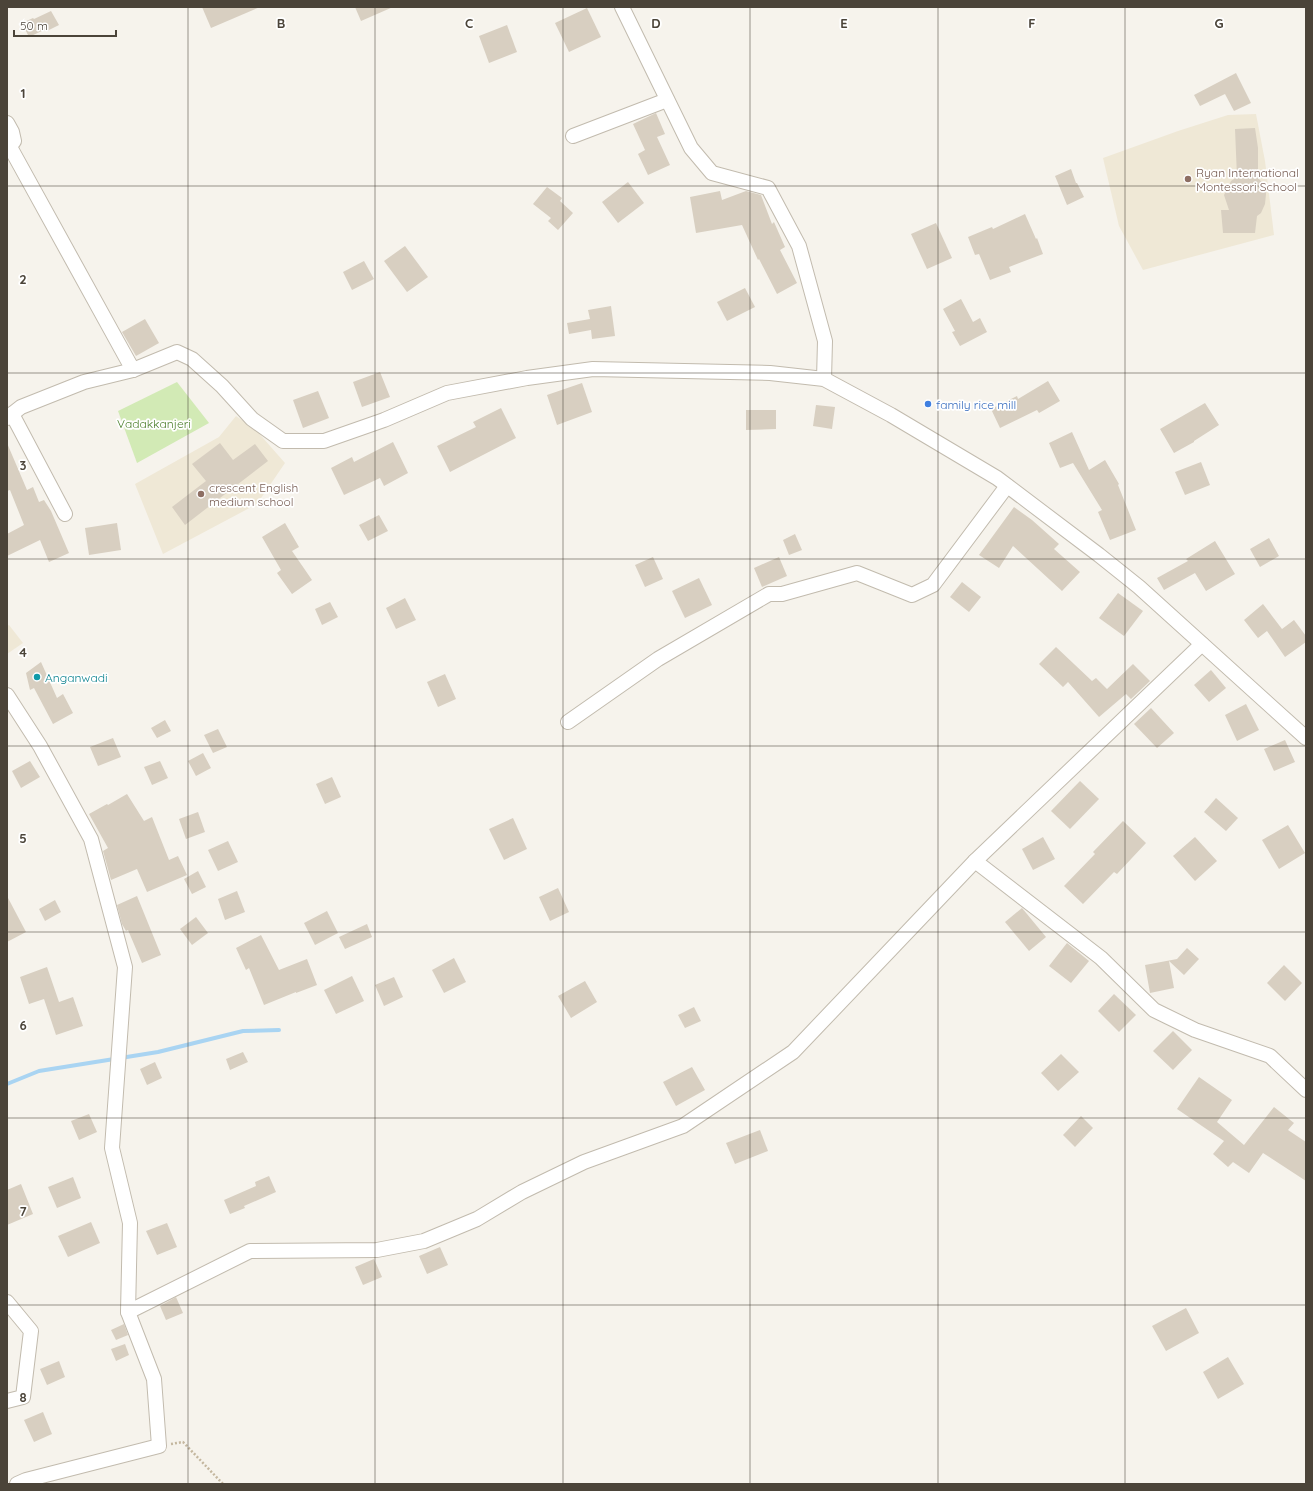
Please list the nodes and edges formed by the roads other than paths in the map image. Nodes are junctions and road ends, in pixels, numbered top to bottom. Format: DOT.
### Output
graph roads {
  1 [pos="622,7"];
  2 [pos="667,100"];
  3 [pos="7,123"];
  4 [pos="573,136"];
  5 [pos="9,148"];
  6 [pos="133,370"];
  7 [pos="824,379"];
  8 [pos="10,416"];
  9 [pos="1007,486"];
  10 [pos="65,514"];
  11 [pos="1202,644"];
  12 [pos="7,695"];
  13 [pos="568,722"];
  14 [pos="1306,738"];
  15 [pos="976,861"];
  16 [pos="1306,1090"];
  17 [pos="7,1302"];
  18 [pos="128,1312"];
  19 [pos="7,1401"];
  20 [pos="17,1484"];
  1 -- 2 [label="street"];
  2 -- 4 [label="street"];
  2 -- 7 [label="street"];
  3 -- 5 [label="street"];
  5 -- 6 [label="street"];
  6 -- 7 [label="street"];
  6 -- 8 [label="street"];
  7 -- 9 [label="street"];
  8 -- 10 [label="street"];
  9 -- 11 [label="street"];
  9 -- 13 [label="street"];
  11 -- 14 [label="street"];
  11 -- 15 [label="street"];
  12 -- 18 [label="street"];
  15 -- 16 [label="street"];
  15 -- 18 [label="street"];
  17 -- 19 [label="street"];
  18 -- 20 [label="street"];
}
